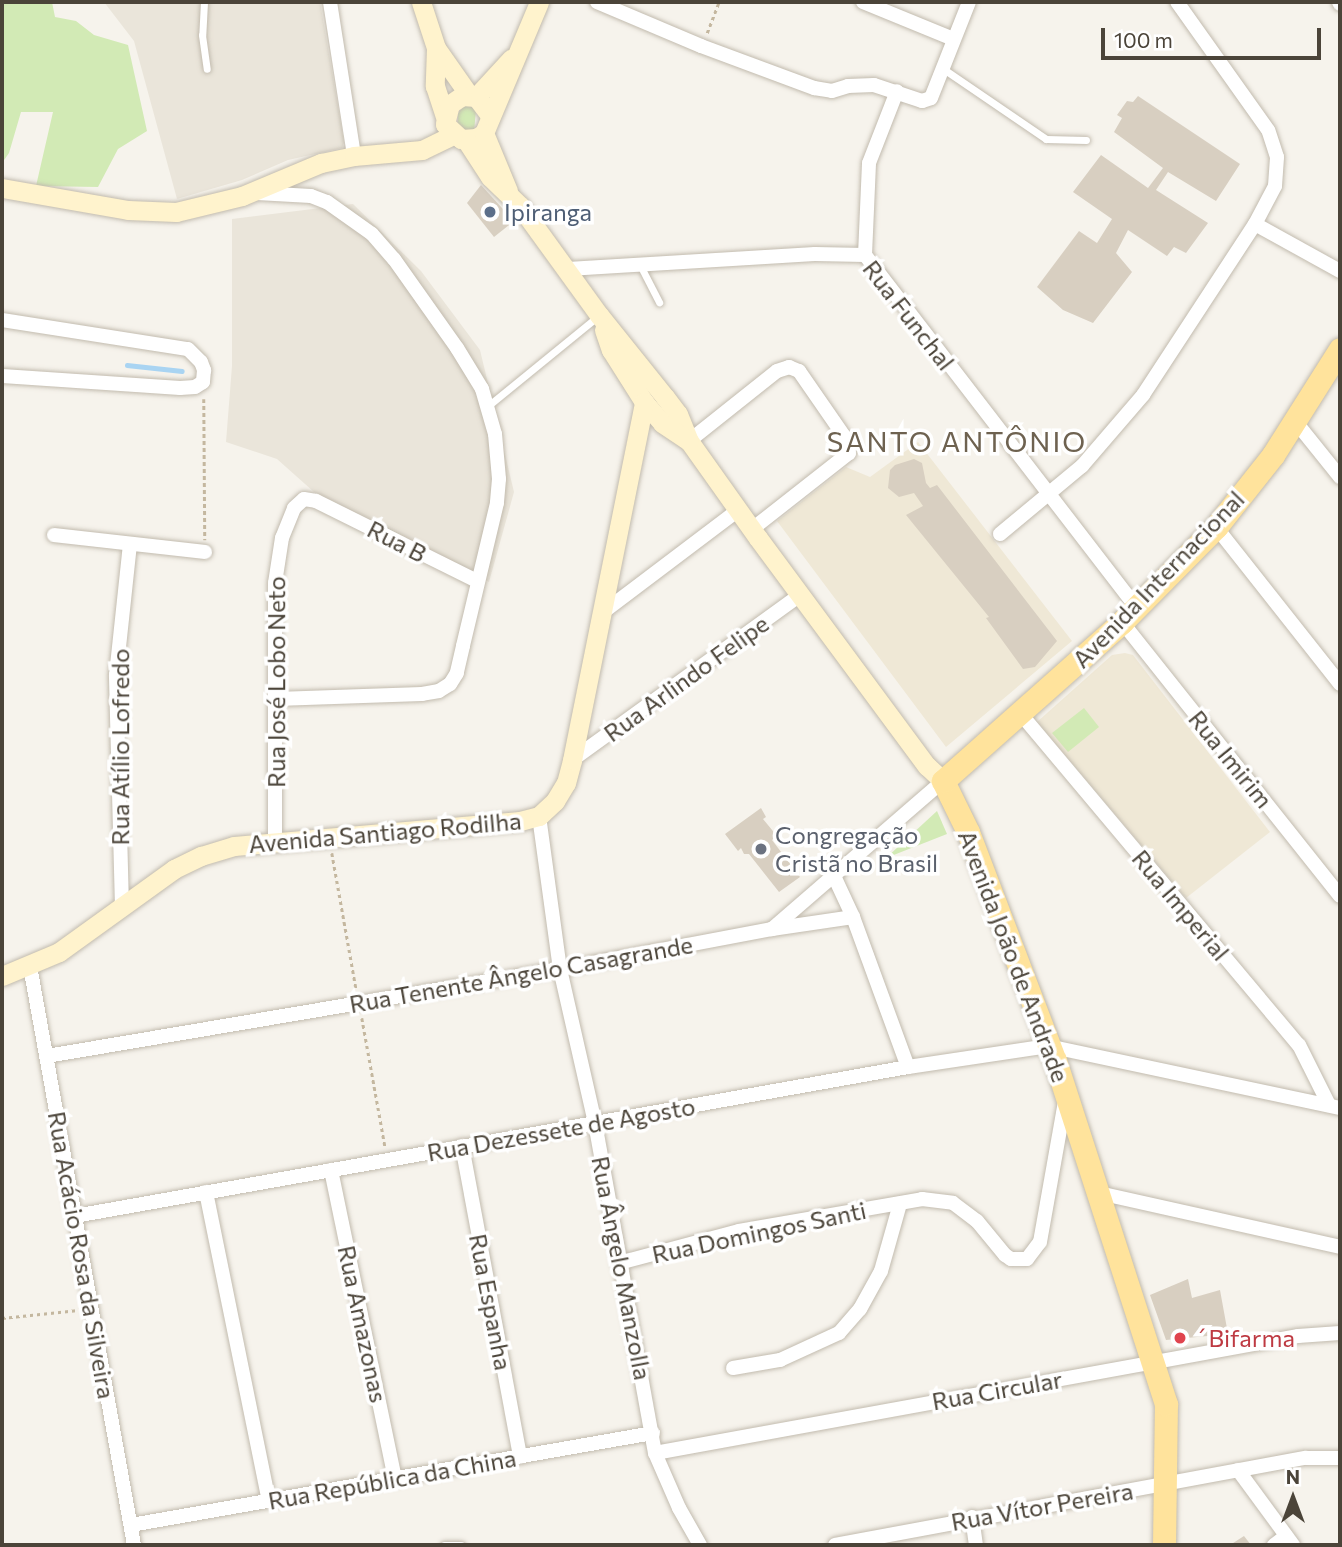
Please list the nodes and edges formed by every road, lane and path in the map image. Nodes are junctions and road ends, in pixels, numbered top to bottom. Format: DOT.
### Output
graph roads {
  1 [pos="204,2"];
  2 [pos="330,2"];
  3 [pos="421,2"];
  4 [pos="539,2"];
  5 [pos="597,2"];
  6 [pos="719,2"];
  7 [pos="863,2"];
  8 [pos="969,2"];
  9 [pos="1177,2"];
  10 [pos="953,38"];
  11 [pos="701,46"];
  12 [pos="436,48"];
  13 [pos="518,51"];
  14 [pos="942,68"];
  15 [pos="207,69"];
  16 [pos="897,91"];
  17 [pos="472,96"];
  18 [pos="467,128"];
  19 [pos="1086,140"];
  20 [pos="354,156"];
  21 [pos="2,188"];
  22 [pos="251,192"];
  23 [pos="1255,224"];
  24 [pos="865,255"];
  25 [pos="640,264"];
  26 [pos="568,269"];
  27 [pos="1340,271"];
  28 [pos="659,302"];
  29 [pos="599,315"];
  30 [pos="2,320"];
  31 [pos="1340,349"];
  32 [pos="2,376"];
  33 [pos="204,382"];
  34 [pos="644,402"];
  35 [pos="489,405"];
  36 [pos="1295,421"];
  37 [pos="662,423"];
  38 [pos="637,434"];
  39 [pos="686,435"];
  40 [pos="1340,477"];
  41 [pos="1049,495"];
  42 [pos="316,500"];
  43 [pos="738,510"];
  44 [pos="1216,527"];
  45 [pos="752,529"];
  46 [pos="1000,534"];
  47 [pos="54,535"];
  48 [pos="130,545"];
  49 [pos="205,552"];
  50 [pos="477,581"];
  51 [pos="800,595"];
  52 [pos="602,613"];
  53 [pos="1129,615"];
  54 [pos="1340,684"];
  55 [pos="276,699"];
  56 [pos="1020,713"];
  57 [pos="572,760"];
  58 [pos="943,781"];
  59 [pos="539,816"];
  60 [pos="275,842"];
  61 [pos="834,876"];
  62 [pos="1340,896"];
  63 [pos="122,907"];
  64 [pos="853,916"];
  65 [pos="772,929"];
  66 [pos="30,966"];
  67 [pos="560,969"];
  68 [pos="2,976"];
  69 [pos="1048,1046"];
  70 [pos="47,1056"];
  71 [pos="908,1067"];
  72 [pos="1067,1093"];
  73 [pos="1335,1106"];
  74 [pos="595,1123"];
  75 [pos="462,1146"];
  76 [pos="331,1170"];
  77 [pos="206,1192"];
  78 [pos="1099,1193"];
  79 [pos="900,1204"];
  80 [pos="75,1216"];
  81 [pos="1340,1247"];
  82 [pos="619,1263"];
  83 [pos="92,1309"];
  84 [pos="2,1318"];
  85 [pos="1340,1333"];
  86 [pos="1153,1362"];
  87 [pos="733,1368"];
  88 [pos="653,1433"];
  89 [pos="655,1453"];
  90 [pos="520,1457"];
  91 [pos="1340,1458"];
  92 [pos="1238,1470"];
  93 [pos="396,1479"];
  94 [pos="1167,1483"];
  95 [pos="269,1501"];
  96 [pos="972,1517"];
  97 [pos="131,1525"];
  98 [pos="1284,1542"];
  99 [pos="863,1543"];
  100 [pos="134,1545"];
  101 [pos="444,1545"];
  102 [pos="461,1545"];
  103 [pos="700,1545"];
  104 [pos="835,1545"];
  105 [pos="976,1545"];
  106 [pos="1164,1545"];
  1 -- 15 [label="lane"];
  2 -- 20 [label="street"];
  3 -- 12 [label="main road"];
  4 -- 13 [label="main road"];
  5 -- 11 [label="street"];
  6 -- 11 [label="path"];
  7 -- 10 [label="street"];
  8 -- 10 [label="street"];
  9 -- 23 [label="street"];
  10 -- 14 [label="street"];
  11 -- 16 [label="street"];
  12 -- 17 [label="main road, Avenida João de Andrade"];
  12 -- 18 [label="main road"];
  13 -- 17 [label="main road"];
  13 -- 18 [label="main road"];
  14 -- 16 [label="street"];
  14 -- 19 [label="lane"];
  16 -- 24 [label="street"];
  17 -- 18 [label="main road, Avenida João de Andrade"];
  17 -- 18 [label="main road"];
  18 -- 20 [label="main road"];
  18 -- 26 [label="main road, Avenida João de Andrade"];
  20 -- 22 [label="main road"];
  21 -- 22 [label="main road"];
  22 -- 35 [label="street"];
  23 -- 27 [label="street"];
  23 -- 41 [label="street"];
  24 -- 25 [label="street, Rua Funchal"];
  24 -- 41 [label="street, Rua Funchal"];
  25 -- 26 [label="street, Rua Funchal"];
  25 -- 28 [label="lane"];
  26 -- 29 [label="main road, Avenida João de Andrade"];
  29 -- 34 [label="main road, Avenida João de Andrade"];
  29 -- 35 [label="lane"];
  29 -- 39 [label="main road, Avenida João de Andrade"];
  30 -- 33 [label="street"];
  31 -- 36 [label="main road, Avenida Internacional"];
  32 -- 33 [label="street"];
  33 -- 49 [label="path"];
  34 -- 37 [label="main road, Avenida João de Andrade"];
  34 -- 38 [label="main road, Avenida Santiago Rodilha"];
  35 -- 50 [label="street"];
  36 -- 40 [label="street"];
  36 -- 44 [label="main road, Avenida Internacional"];
  37 -- 38 [label="main road"];
  37 -- 39 [label="main road, Avenida João de Andrade"];
  38 -- 52 [label="main road, Avenida Santiago Rodilha"];
  39 -- 43 [label="main road, Avenida João de Andrade"];
  39 -- 45 [label="street"];
  41 -- 46 [label="street"];
  41 -- 53 [label="street, Rua Funchal"];
  42 -- 50 [label="street, Rua B"];
  42 -- 55 [label="street, Rua José Lobo Neto"];
  43 -- 45 [label="main road, Avenida João de Andrade"];
  43 -- 52 [label="street"];
  44 -- 53 [label="main road, Avenida Internacional"];
  44 -- 54 [label="street"];
  45 -- 51 [label="main road, Avenida João de Andrade"];
  47 -- 48 [label="street"];
  48 -- 49 [label="street"];
  48 -- 63 [label="street, Rua Atílio Lofredo"];
  50 -- 55 [label="street"];
  51 -- 57 [label="street, Rua Arlindo Felipe"];
  51 -- 58 [label="main road, Avenida João de Andrade"];
  52 -- 57 [label="main road, Avenida Santiago Rodilha"];
  53 -- 56 [label="main road, Avenida Internacional"];
  53 -- 62 [label="street, Rua Imirim"];
  55 -- 60 [label="street, Rua José Lobo Neto"];
  56 -- 58 [label="main road, Avenida Internacional"];
  56 -- 73 [label="street, Rua Imperial"];
  57 -- 59 [label="main road, Avenida Santiago Rodilha"];
  58 -- 61 [label="street, Rua Tenente Ângelo Casagrande"];
  58 -- 69 [label="main road, Avenida João de Andrade"];
  59 -- 60 [label="main road, Avenida Santiago Rodilha"];
  59 -- 67 [label="street, Rua Ângelo Manzolla"];
  60 -- 63 [label="main road, Avenida Santiago Rodilha"];
  61 -- 64 [label="street"];
  61 -- 65 [label="street, Rua Tenente Ângelo Casagrande"];
  63 -- 66 [label="main road, Avenida Santiago Rodilha"];
  64 -- 65 [label="street"];
  64 -- 71 [label="street"];
  65 -- 67 [label="street, Rua Tenente Ângelo Casagrande"];
  66 -- 68 [label="main road, Avenida Santiago Rodilha"];
  66 -- 70 [label="street, Rua Acácio Rosa da Silveira"];
  67 -- 70 [label="street, Rua Tenente Ângelo Casagrande"];
  67 -- 74 [label="street, Rua Ângelo Manzolla"];
  69 -- 71 [label="street, Rua Dezessete de Agosto"];
  69 -- 72 [label="main road, Avenida João de Andrade"];
  69 -- 73 [label="street"];
  70 -- 80 [label="street, Rua Acácio Rosa da Silveira"];
  71 -- 74 [label="street, Rua Dezessete de Agosto"];
  72 -- 78 [label="main road, Avenida João de Andrade"];
  72 -- 79 [label="street, Rua Domingos Santi"];
  74 -- 75 [label="street, Rua Dezessete de Agosto"];
  74 -- 82 [label="street, Rua Ângelo Manzolla"];
  75 -- 76 [label="street, Rua Dezessete de Agosto"];
  75 -- 90 [label="street, Rua Espanha"];
  76 -- 77 [label="street, Rua Dezessete de Agosto"];
  76 -- 93 [label="street, Rua Amazonas"];
  77 -- 80 [label="street, Rua Dezessete de Agosto"];
  77 -- 95 [label="street"];
  78 -- 81 [label="street"];
  78 -- 86 [label="main road, Avenida João de Andrade"];
  79 -- 82 [label="street, Rua Domingos Santi"];
  79 -- 87 [label="street"];
  80 -- 83 [label="street, Rua Acácio Rosa da Silveira"];
  82 -- 88 [label="street, Rua Ângelo Manzolla"];
  83 -- 84 [label="path"];
  83 -- 97 [label="street, Rua Acácio Rosa da Silveira"];
  85 -- 86 [label="street, Rua Circular"];
  86 -- 89 [label="street, Rua Circular"];
  86 -- 94 [label="main road, Avenida João de Andrade"];
  88 -- 89 [label="street, Rua Ângelo Manzolla"];
  88 -- 90 [label="street, Rua República da China"];
  89 -- 103 [label="street, Rua Ângelo Manzolla"];
  90 -- 93 [label="street, Rua República da China"];
  91 -- 92 [label="street, Rua Vítor Pereira"];
  92 -- 94 [label="street, Rua Vítor Pereira"];
  92 -- 98 [label="street"];
  93 -- 95 [label="street, Rua República da China"];
  94 -- 96 [label="street, Rua Vítor Pereira"];
  94 -- 106 [label="main road, Avenida João de Andrade"];
  95 -- 97 [label="street, Rua República da China"];
  96 -- 99 [label="street, Rua Vítor Pereira"];
  96 -- 105 [label="street"];
  97 -- 100 [label="street, Rua Acácio Rosa da Silveira"];
  99 -- 104 [label="street, Rua Vítor Pereira"];
  101 -- 102 [label="lane"];
}
